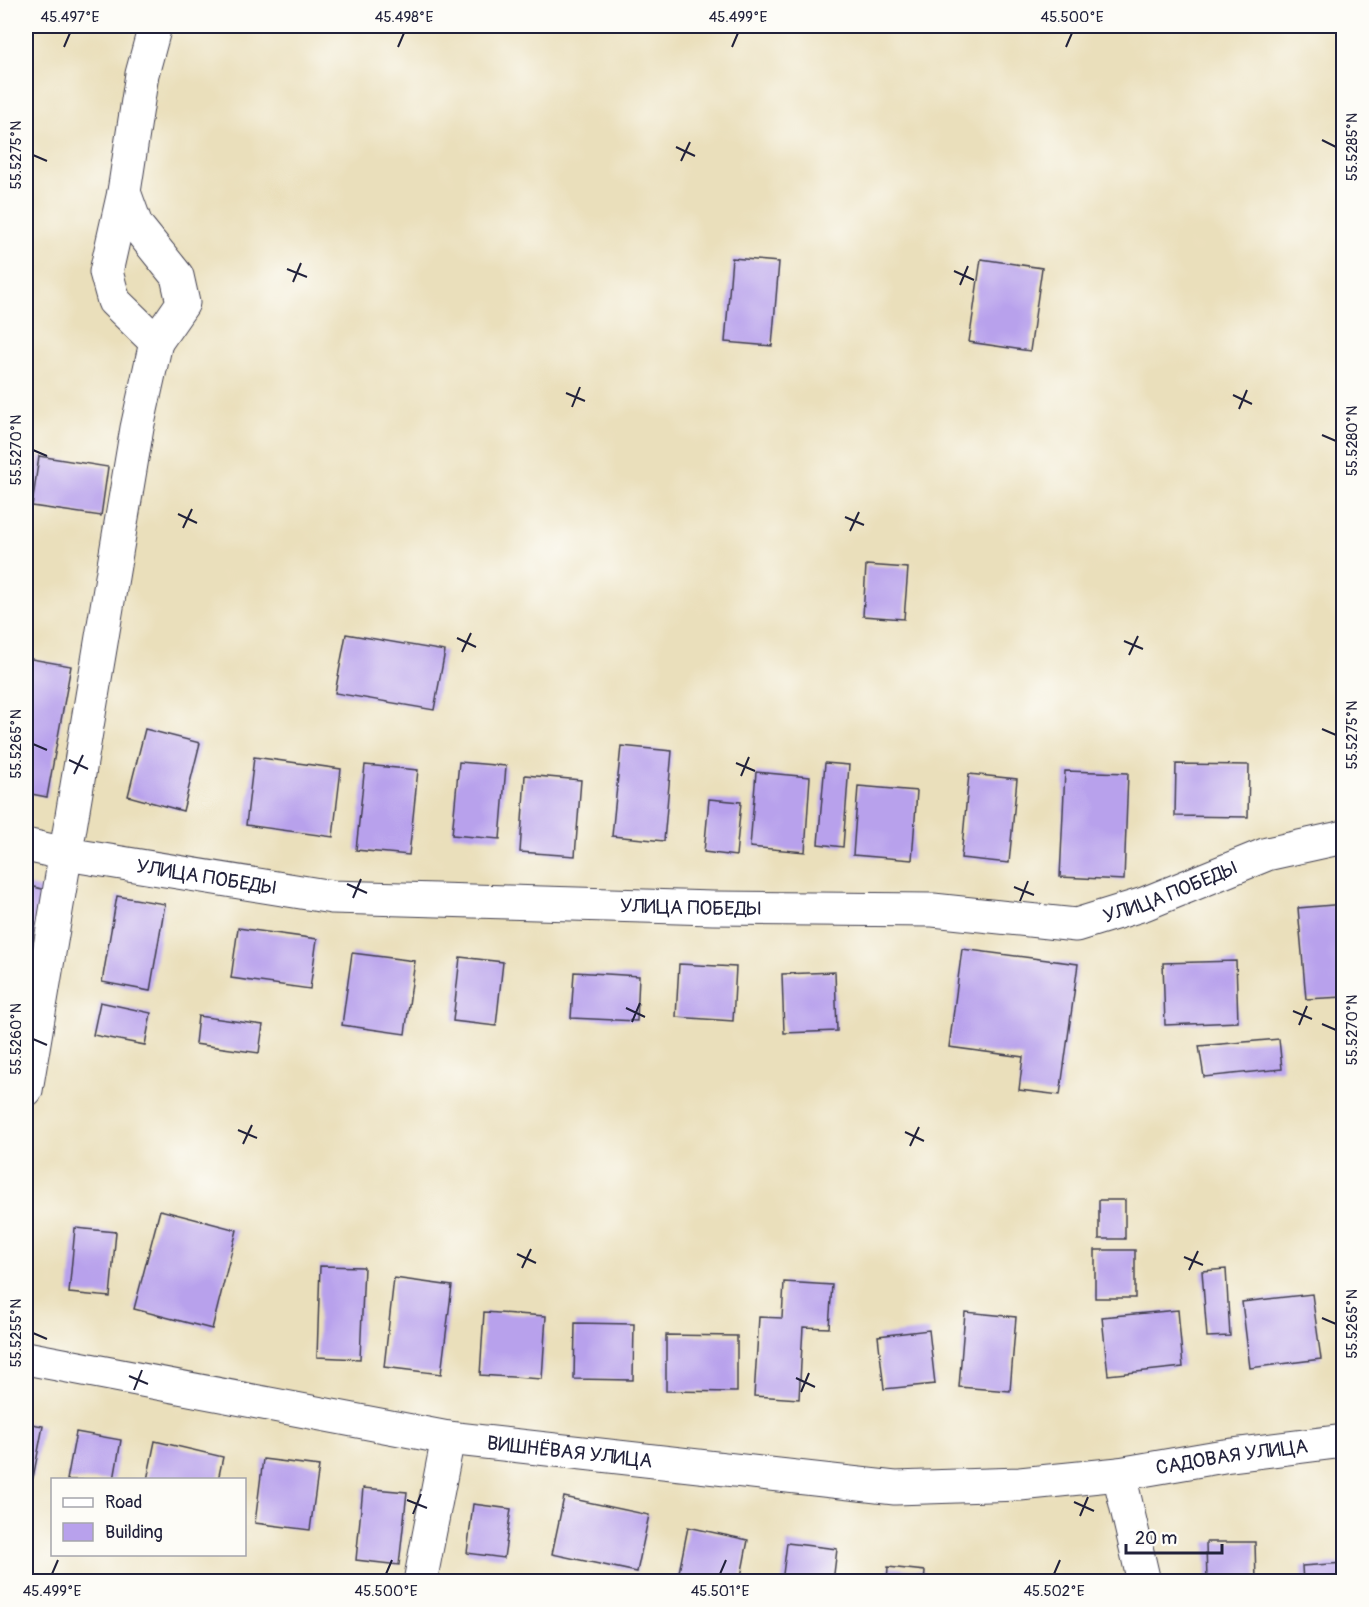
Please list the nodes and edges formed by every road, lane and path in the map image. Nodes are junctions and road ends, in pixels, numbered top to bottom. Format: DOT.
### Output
graph roads {
  1 [pos="155,26"];
  2 [pos="124,192"];
  3 [pos="156,342"];
  4 [pos="1344,837"];
  5 [pos="26,845"];
  6 [pos="66,854"];
  7 [pos="26,1089"];
  8 [pos="26,1358"];
  9 [pos="448,1438"];
  10 [pos="1344,1441"];
  11 [pos="1119,1474"];
  12 [pos="420,1581"];
  13 [pos="1144,1581"];
  1 -- 2 [label="street"];
  2 -- 3 [label="street"];
  2 -- 3 [label="street"];
  3 -- 6 [label="street"];
  4 -- 6 [label="street, УЛИЦА ПОБЕДЫ"];
  5 -- 6 [label="street, УЛИЦА ПОБЕДЫ"];
  6 -- 7 [label="street"];
  8 -- 9 [label="street, ВИШНЁВАЯ УЛИЦА"];
  9 -- 11 [label="street, ВИШНЁВАЯ УЛИЦА"];
  9 -- 12 [label="street"];
  10 -- 11 [label="street, САДОВАЯ УЛИЦА"];
  11 -- 13 [label="street"];
}
